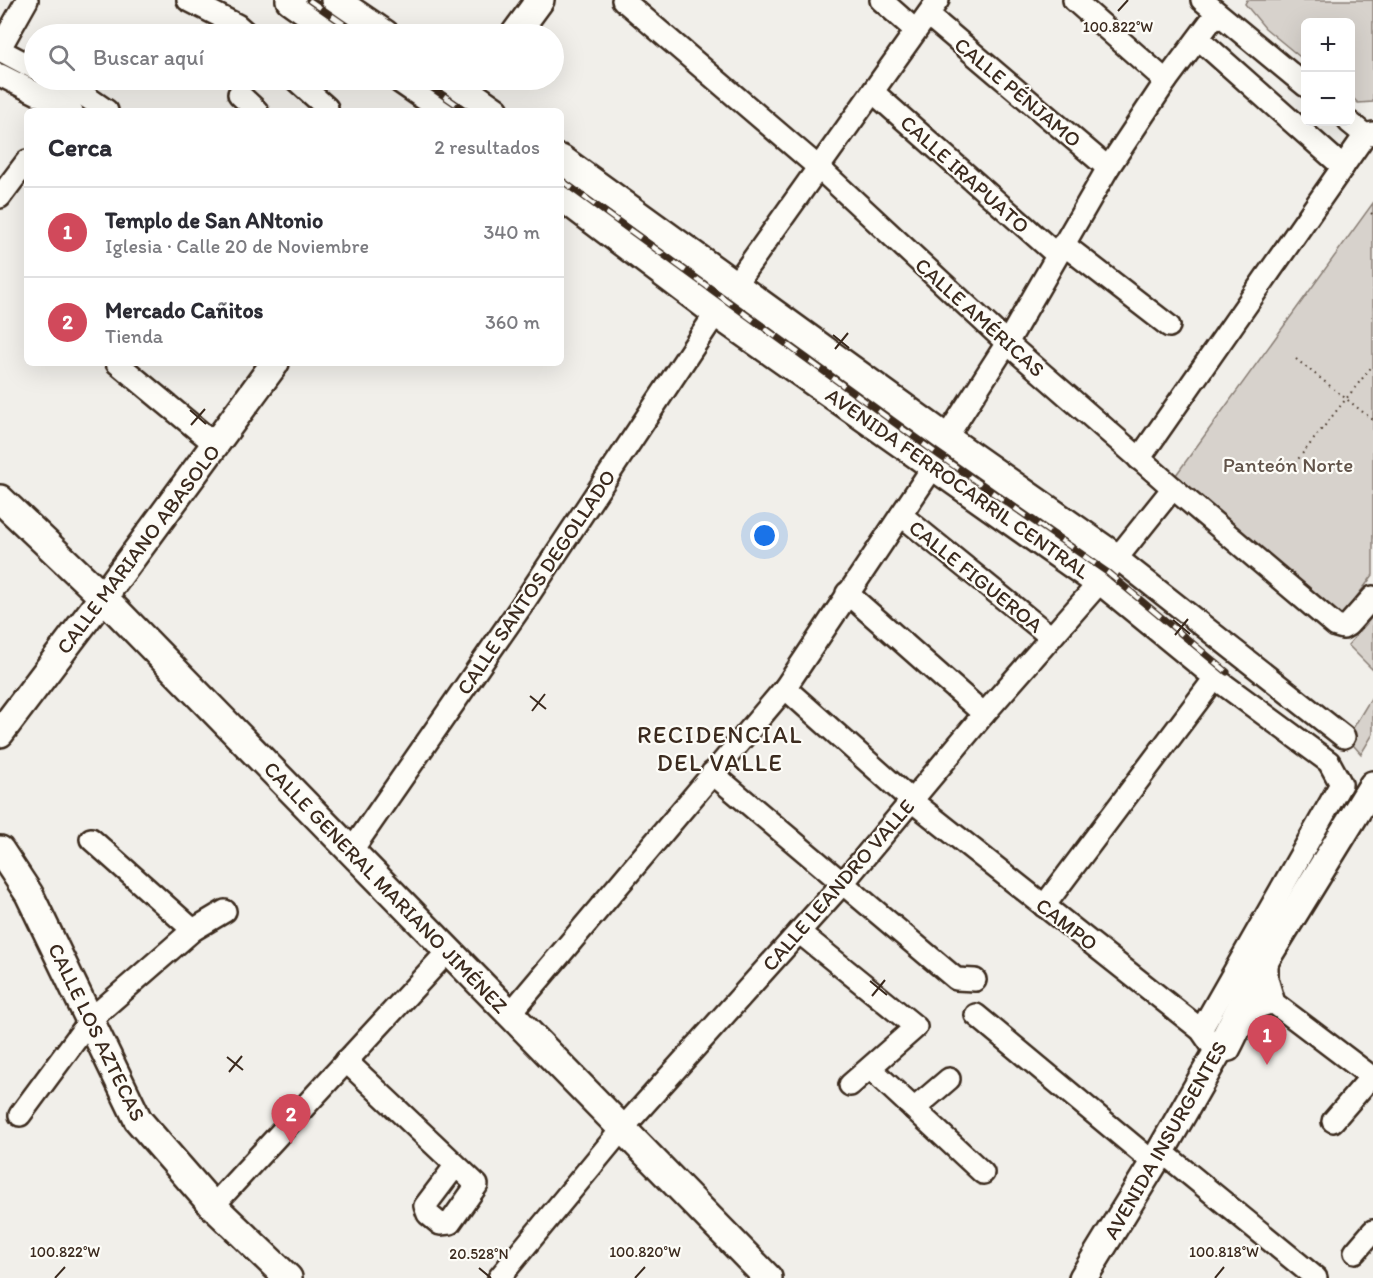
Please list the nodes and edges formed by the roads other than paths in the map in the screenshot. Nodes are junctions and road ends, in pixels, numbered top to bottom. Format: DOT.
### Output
graph roads {
  1 [pos="27,0"];
  2 [pos="188,0"];
  3 [pos="290,0"];
  4 [pos="335,0"];
  5 [pos="540,0"];
  6 [pos="622,0"];
  7 [pos="881,0"];
  8 [pos="1074,0"];
  9 [pos="1209,7"];
  10 [pos="927,15"];
  11 [pos="235,24"];
  12 [pos="324,24"];
  13 [pos="370,24"];
  14 [pos="522,24"];
  15 [pos="1198,39"];
  16 [pos="0,49"];
  17 [pos="24,62"];
  18 [pos="0,75"];
  19 [pos="1166,81"];
  20 [pos="1301,83"];
  21 [pos="24,85"];
  22 [pos="36,90"];
  23 [pos="63,90"];
  24 [pos="307,90"];
  25 [pos="417,90"];
  26 [pos="465,91"];
  27 [pos="873,92"];
  28 [pos="239,94"];
  29 [pos="71,105"];
  30 [pos="89,108"];
  31 [pos="254,108"];
  32 [pos="327,108"];
  33 [pos="443,108"];
  34 [pos="490,108"];
  35 [pos="1362,130"];
  36 [pos="564,161"];
  37 [pos="24,165"];
  38 [pos="818,167"];
  39 [pos="1343,167"];
  40 [pos="1108,168"];
  41 [pos="0,196"];
  42 [pos="564,198"];
  43 [pos="1060,250"];
  44 [pos="734,286"];
  45 [pos="716,313"];
  46 [pos="1169,326"];
  47 [pos="1006,343"];
  48 [pos="121,366"];
  49 [pos="273,366"];
  50 [pos="946,438"];
  51 [pos="216,445"];
  52 [pos="1139,459"];
  53 [pos="933,467"];
  54 [pos="1173,488"];
  55 [pos="0,500"];
  56 [pos="902,515"];
  57 [pos="1117,558"];
  58 [pos="1099,583"];
  59 [pos="847,592"];
  60 [pos="103,597"];
  61 [pos="1373,597"];
  62 [pos="1051,637"];
  63 [pos="1215,678"];
  64 [pos="784,688"];
  65 [pos="984,714"];
  66 [pos="0,733"];
  67 [pos="1344,737"];
  68 [pos="712,773"];
  69 [pos="1373,785"];
  70 [pos="912,801"];
  71 [pos="91,839"];
  72 [pos="0,850"];
  73 [pos="352,850"];
  74 [pos="842,884"];
  75 [pos="1044,906"];
  76 [pos="225,911"];
  77 [pos="193,930"];
  78 [pos="799,932"];
  79 [pos="448,951"];
  80 [pos="1268,957"];
  81 [pos="975,980"];
  82 [pos="1274,1003"];
  83 [pos="510,1014"];
  84 [pos="976,1015"];
  85 [pos="91,1019"];
  86 [pos="1201,1030"];
  87 [pos="1217,1053"];
  88 [pos="346,1061"];
  89 [pos="870,1068"];
  90 [pos="1372,1078"];
  91 [pos="950,1079"];
  92 [pos="850,1085"];
  93 [pos="914,1109"];
  94 [pos="20,1115"];
  95 [pos="1333,1121"];
  96 [pos="622,1129"];
  97 [pos="1158,1157"];
  98 [pos="456,1165"];
  99 [pos="983,1173"];
  100 [pos="213,1206"];
  101 [pos="1373,1231"];
  102 [pos="1355,1252"];
  103 [pos="288,1278"];
  104 [pos="499,1278"];
  105 [pos="768,1278"];
  106 [pos="1083,1278"];
  107 [pos="1317,1278"];
  1 -- 16 [label="street"];
  2 -- 11 [label="street"];
  3 -- 12 [label="main road"];
  4 -- 13 [label="main road"];
  5 -- 14 [label="main road"];
  6 -- 38 [label="street, CALLE AMÉRICAS"];
  7 -- 10 [label="street, CALLE PÉNJAMO"];
  8 -- 19 [label="street"];
  9 -- 15 [label="street"];
  9 -- 20 [label="street"];
  10 -- 27 [label="street"];
  10 -- 40 [label="street, CALLE PÉNJAMO"];
  15 -- 19 [label="street"];
  15 -- 39 [label="street"];
  16 -- 17 [label="street"];
  18 -- 21 [label="street"];
  19 -- 40 [label="street"];
  22 -- 29 [label="street"];
  23 -- 29 [label="street"];
  24 -- 32 [label="street"];
  25 -- 33 [label="main road"];
  26 -- 34 [label="main road"];
  27 -- 38 [label="street"];
  27 -- 43 [label="street, CALLE IRAPUATO"];
  28 -- 31 [label="street"];
  29 -- 30 [label="street"];
  35 -- 39 [label="street"];
  36 -- 44 [label="main road, AVENIDA FERROCARRIL CENTRAL"];
  37 -- 41 [label="street"];
  38 -- 44 [label="street"];
  38 -- 47 [label="street, CALLE AMÉRICAS"];
  39 -- 52 [label="street"];
  40 -- 43 [label="street"];
  42 -- 45 [label="main road, AVENIDA FERROCARRIL CENTRAL"];
  43 -- 46 [label="street, CALLE IRAPUATO"];
  43 -- 47 [label="street"];
  44 -- 50 [label="main road, AVENIDA FERROCARRIL CENTRAL"];
  45 -- 53 [label="main road, AVENIDA FERROCARRIL CENTRAL"];
  45 -- 73 [label="street, CALLE SANTOS DEGOLLADO"];
  47 -- 50 [label="street"];
  47 -- 52 [label="street, CALLE AMÉRICAS"];
  48 -- 51 [label="street"];
  49 -- 51 [label="main road, CALLE MARIANO ABASOLO"];
  50 -- 57 [label="main road, AVENIDA FERROCARRIL CENTRAL"];
  51 -- 60 [label="main road, CALLE MARIANO ABASOLO"];
  52 -- 54 [label="street, CALLE AMÉRICAS"];
  53 -- 56 [label="street"];
  53 -- 58 [label="main road, AVENIDA FERROCARRIL CENTRAL"];
  54 -- 57 [label="street, CALLE LEANDRO VALLE"];
  54 -- 61 [label="street, CALLE AMÉRICAS"];
  55 -- 60 [label="main road, CALLE GENERAL MARIANO JIMÉNEZ"];
  56 -- 59 [label="street"];
  56 -- 62 [label="street, CALLE FIGUEROA"];
  57 -- 58 [label="street, CALLE LEANDRO VALLE"];
  57 -- 67 [label="street, AVENIDA FERROCARRIL CENTRAL"];
  58 -- 62 [label="street, CALLE LEANDRO VALLE"];
  58 -- 63 [label="street, AVENIDA FERROCARRIL CENTRAL"];
  59 -- 64 [label="street"];
  59 -- 65 [label="street"];
  60 -- 66 [label="main road, CALLE MARIANO ABASOLO"];
  60 -- 73 [label="main road, CALLE GENERAL MARIANO JIMÉNEZ"];
  62 -- 65 [label="street, CALLE LEANDRO VALLE"];
  63 -- 75 [label="street"];
  63 -- 86 [label="street, AVENIDA FERROCARRIL CENTRAL"];
  64 -- 68 [label="street"];
  64 -- 70 [label="street, CAMPO"];
  65 -- 70 [label="street, CALLE LEANDRO VALLE"];
  68 -- 74 [label="street"];
  68 -- 83 [label="street"];
  69 -- 80 [label="main road, AVENIDA INSURGENTES"];
  70 -- 74 [label="street, CALLE LEANDRO VALLE"];
  70 -- 75 [label="street, CAMPO"];
  71 -- 77 [label="street"];
  72 -- 85 [label="main road, CALLE LOS AZTECAS"];
  73 -- 79 [label="main road, CALLE GENERAL MARIANO JIMÉNEZ"];
  74 -- 78 [label="street, CALLE LEANDRO VALLE"];
  74 -- 81 [label="street"];
  75 -- 86 [label="street, CAMPO"];
  76 -- 77 [label="street"];
  77 -- 85 [label="street"];
  78 -- 89 [label="street"];
  78 -- 96 [label="street, CALLE LEANDRO VALLE"];
  79 -- 83 [label="main road, CALLE GENERAL MARIANO JIMÉNEZ"];
  79 -- 88 [label="street"];
  80 -- 82 [label="street"];
  80 -- 87 [label="main road, AVENIDA INSURGENTES"];
  82 -- 87 [label="street"];
  82 -- 90 [label="street"];
  83 -- 96 [label="main road, CALLE GENERAL MARIANO JIMÉNEZ"];
  84 -- 97 [label="street"];
  85 -- 94 [label="street"];
  85 -- 100 [label="main road, CALLE LOS AZTECAS"];
  86 -- 87 [label="street, CAMPO"];
  87 -- 97 [label="main road, AVENIDA INSURGENTES"];
  88 -- 98 [label="street"];
  88 -- 100 [label="street"];
  89 -- 92 [label="street"];
  89 -- 93 [label="street"];
  90 -- 95 [label="street"];
  91 -- 93 [label="street"];
  93 -- 99 [label="street"];
  96 -- 104 [label="street, CALLE LEANDRO VALLE"];
  96 -- 105 [label="main road, CALLE GENERAL MARIANO JIMÉNEZ"];
  97 -- 106 [label="main road, AVENIDA INSURGENTES"];
  97 -- 107 [label="street"];
  100 -- 103 [label="main road, CALLE LOS AZTECAS"];
  101 -- 102 [label="street"];
}
